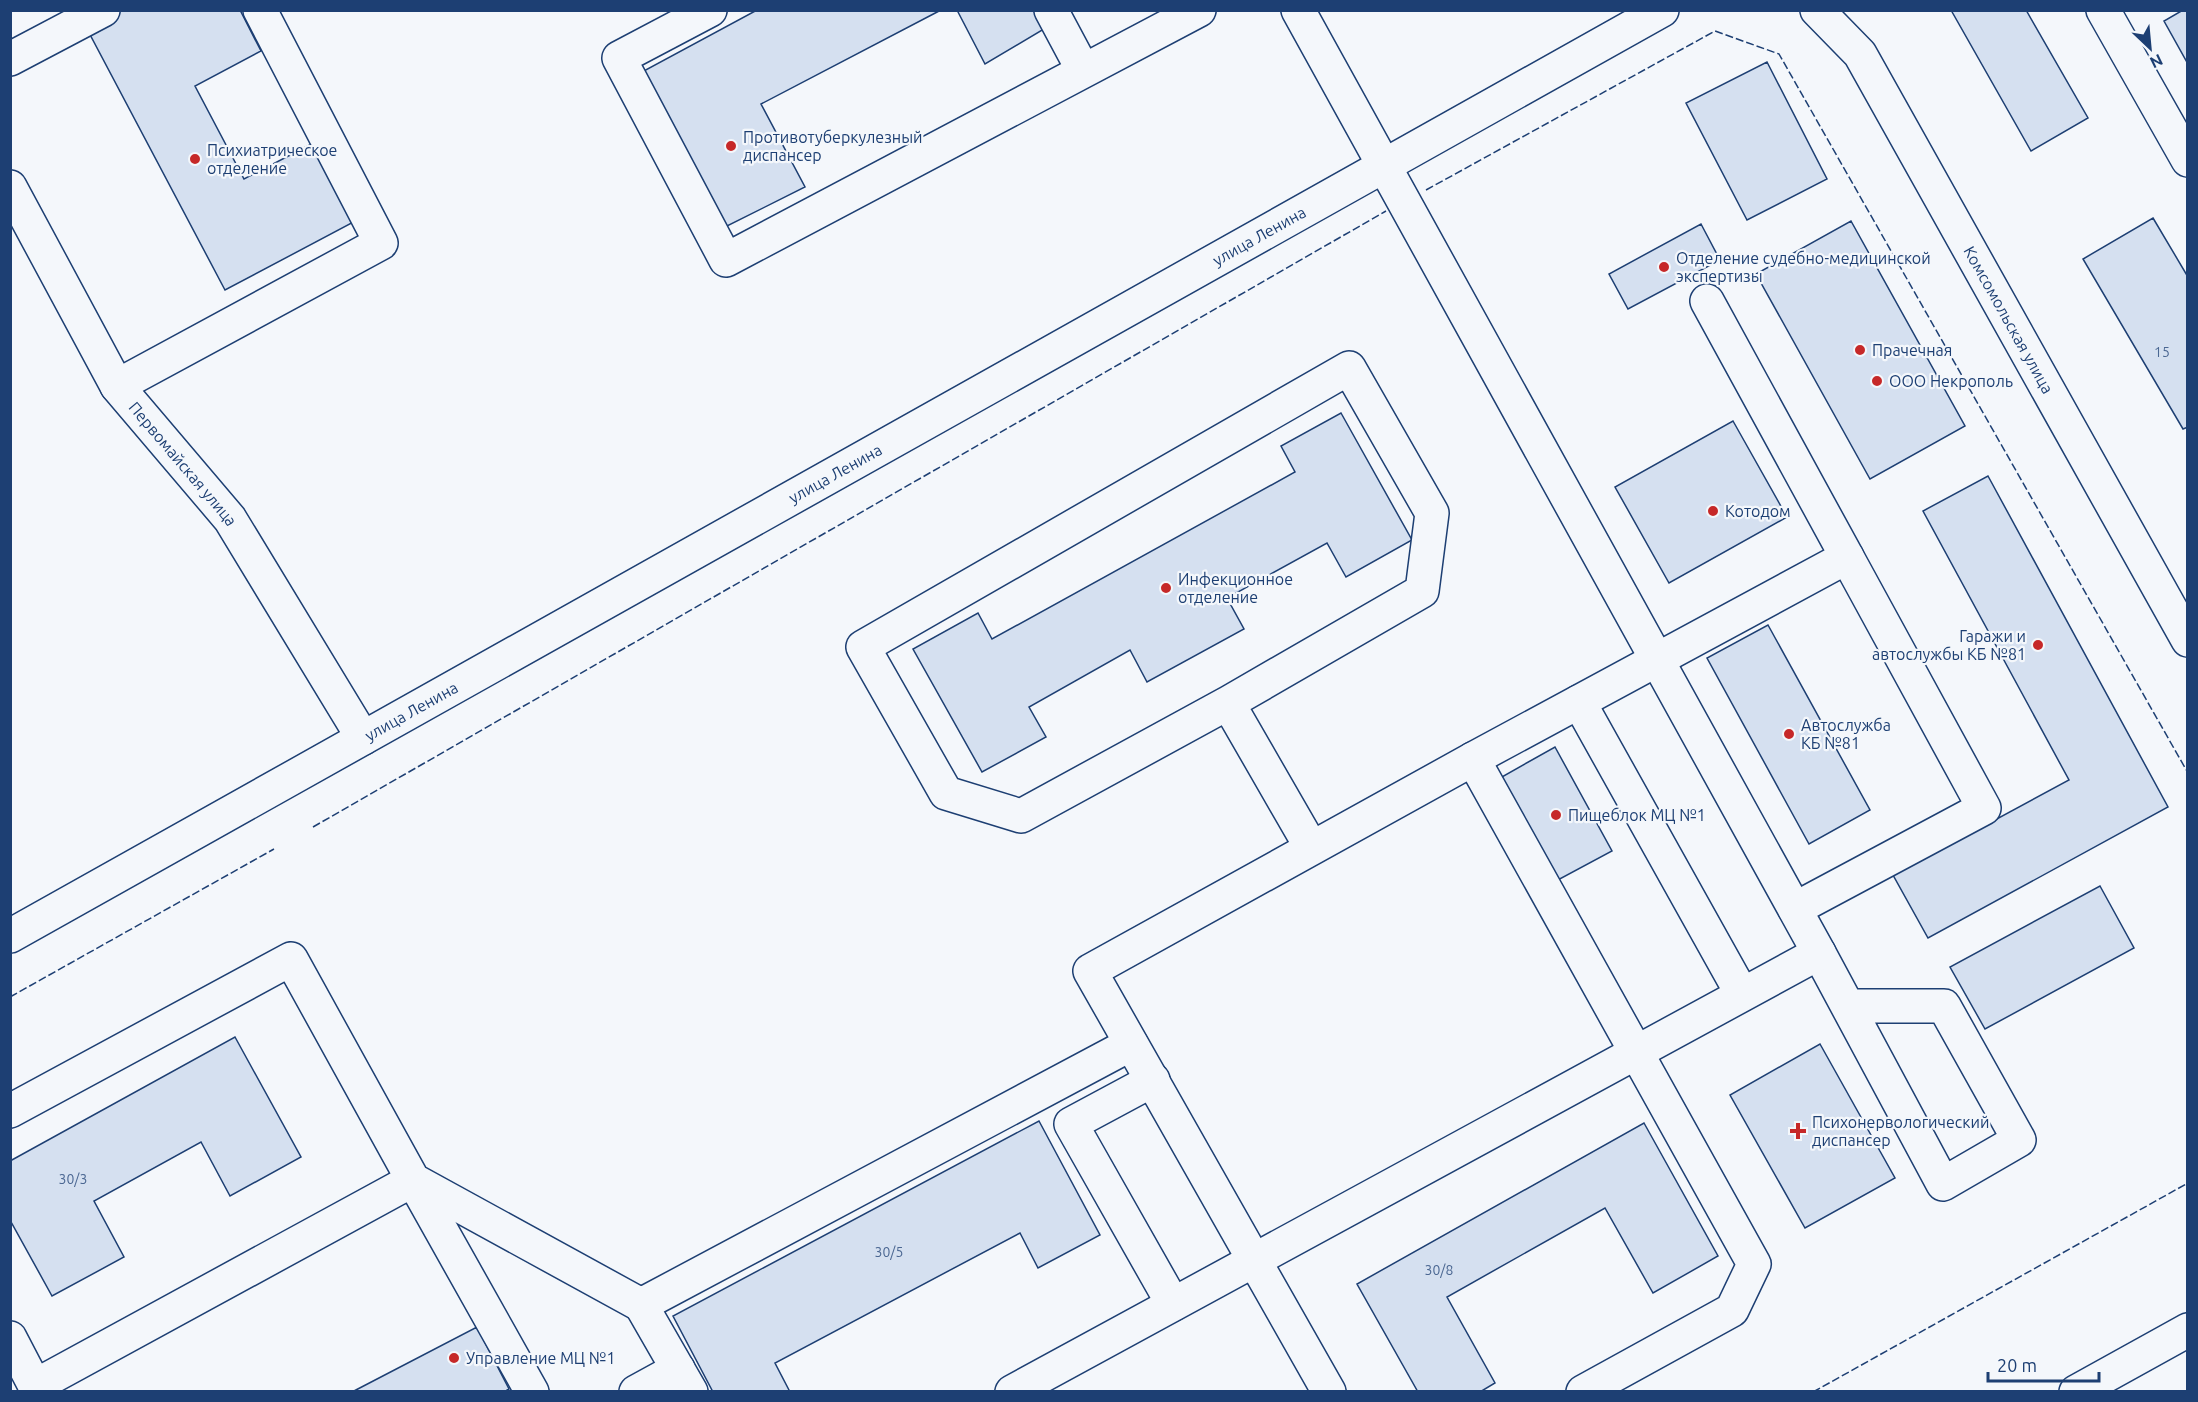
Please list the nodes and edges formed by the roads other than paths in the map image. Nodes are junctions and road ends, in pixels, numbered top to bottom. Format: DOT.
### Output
graph roads {
  1 [pos="103,10"];
  2 [pos="260,10"];
  3 [pos="710,10"];
  4 [pos="1051,10"];
  5 [pos="1199,10"];
  6 [pos="1298,10"];
  7 [pos="1662,10"];
  8 [pos="1817,10"];
  9 [pos="2103,10"];
  10 [pos="10,59"];
  11 [pos="1083,70"];
  12 [pos="2187,160"];
  13 [pos="1386,167"];
  14 [pos="10,187"];
  15 [pos="1707,301"];
  16 [pos="117,386"];
  17 [pos="1847,557"];
  18 [pos="2187,640"];
  19 [pos="1657,660"];
  20 [pos="1579,702"];
  21 [pos="1228,703"];
  22 [pos="363,738"];
  23 [pos="1473,759"];
  24 [pos="1311,847"];
  25 [pos="1795,909"];
  26 [pos="10,936"];
  27 [pos="1819,953"];
  28 [pos="1742,994"];
  29 [pos="1848,1006"];
  30 [pos="1131,1044"];
  31 [pos="1636,1051"];
  32 [pos="1153,1080"];
  33 [pos="10,1111"];
  34 [pos="413,1180"];
  35 [pos="1256,1259"];
  36 [pos="1173,1304"];
  37 [pos="641,1305"];
  38 [pos="2187,1330"];
  39 [pos="10,1338"];
  40 [pos="685,1380"];
  41 [pos="37,1389"];
  42 [pos="532,1392"];
  43 [pos="636,1392"];
  44 [pos="1012,1392"];
  45 [pos="1329,1392"];
  46 [pos="1583,1392"];
  47 [pos="2076,1392"];
  1 -- 10 [label="street"];
  2 -- 16 [label="street"];
  3 -- 11 [label="street"];
  4 -- 11 [label="street"];
  5 -- 11 [label="street"];
  6 -- 13 [label="street"];
  7 -- 13 [label="street, улица Ленина"];
  8 -- 18 [label="street, Комсомольская улица"];
  9 -- 12 [label="street"];
  13 -- 19 [label="street"];
  13 -- 22 [label="street, улица Ленина"];
  14 -- 16 [label="street, Первомайская улица"];
  15 -- 17 [label="street"];
  16 -- 22 [label="street, Первомайская улица"];
  17 -- 19 [label="street"];
  17 -- 25 [label="street"];
  19 -- 20 [label="street"];
  19 -- 25 [label="street"];
  20 -- 23 [label="street"];
  20 -- 28 [label="street"];
  21 -- 21 [label="street"];
  21 -- 24 [label="street"];
  22 -- 26 [label="street, улица Ленина"];
  23 -- 24 [label="street"];
  23 -- 31 [label="street"];
  24 -- 30 [label="street"];
  25 -- 27 [label="street"];
  27 -- 28 [label="street"];
  27 -- 29 [label="street"];
  28 -- 31 [label="street"];
  29 -- 29 [label="street"];
  30 -- 32 [label="street"];
  30 -- 37 [label="street"];
  31 -- 35 [label="street"];
  31 -- 46 [label="street"];
  32 -- 35 [label="street"];
  32 -- 36 [label="street"];
  33 -- 34 [label="street"];
  34 -- 37 [label="street"];
  34 -- 41 [label="street"];
  34 -- 42 [label="street"];
  35 -- 36 [label="street"];
  35 -- 45 [label="street"];
  36 -- 44 [label="street"];
  37 -- 40 [label="street"];
  38 -- 47 [label="street"];
  39 -- 41 [label="street"];
  40 -- 43 [label="street"];
}
